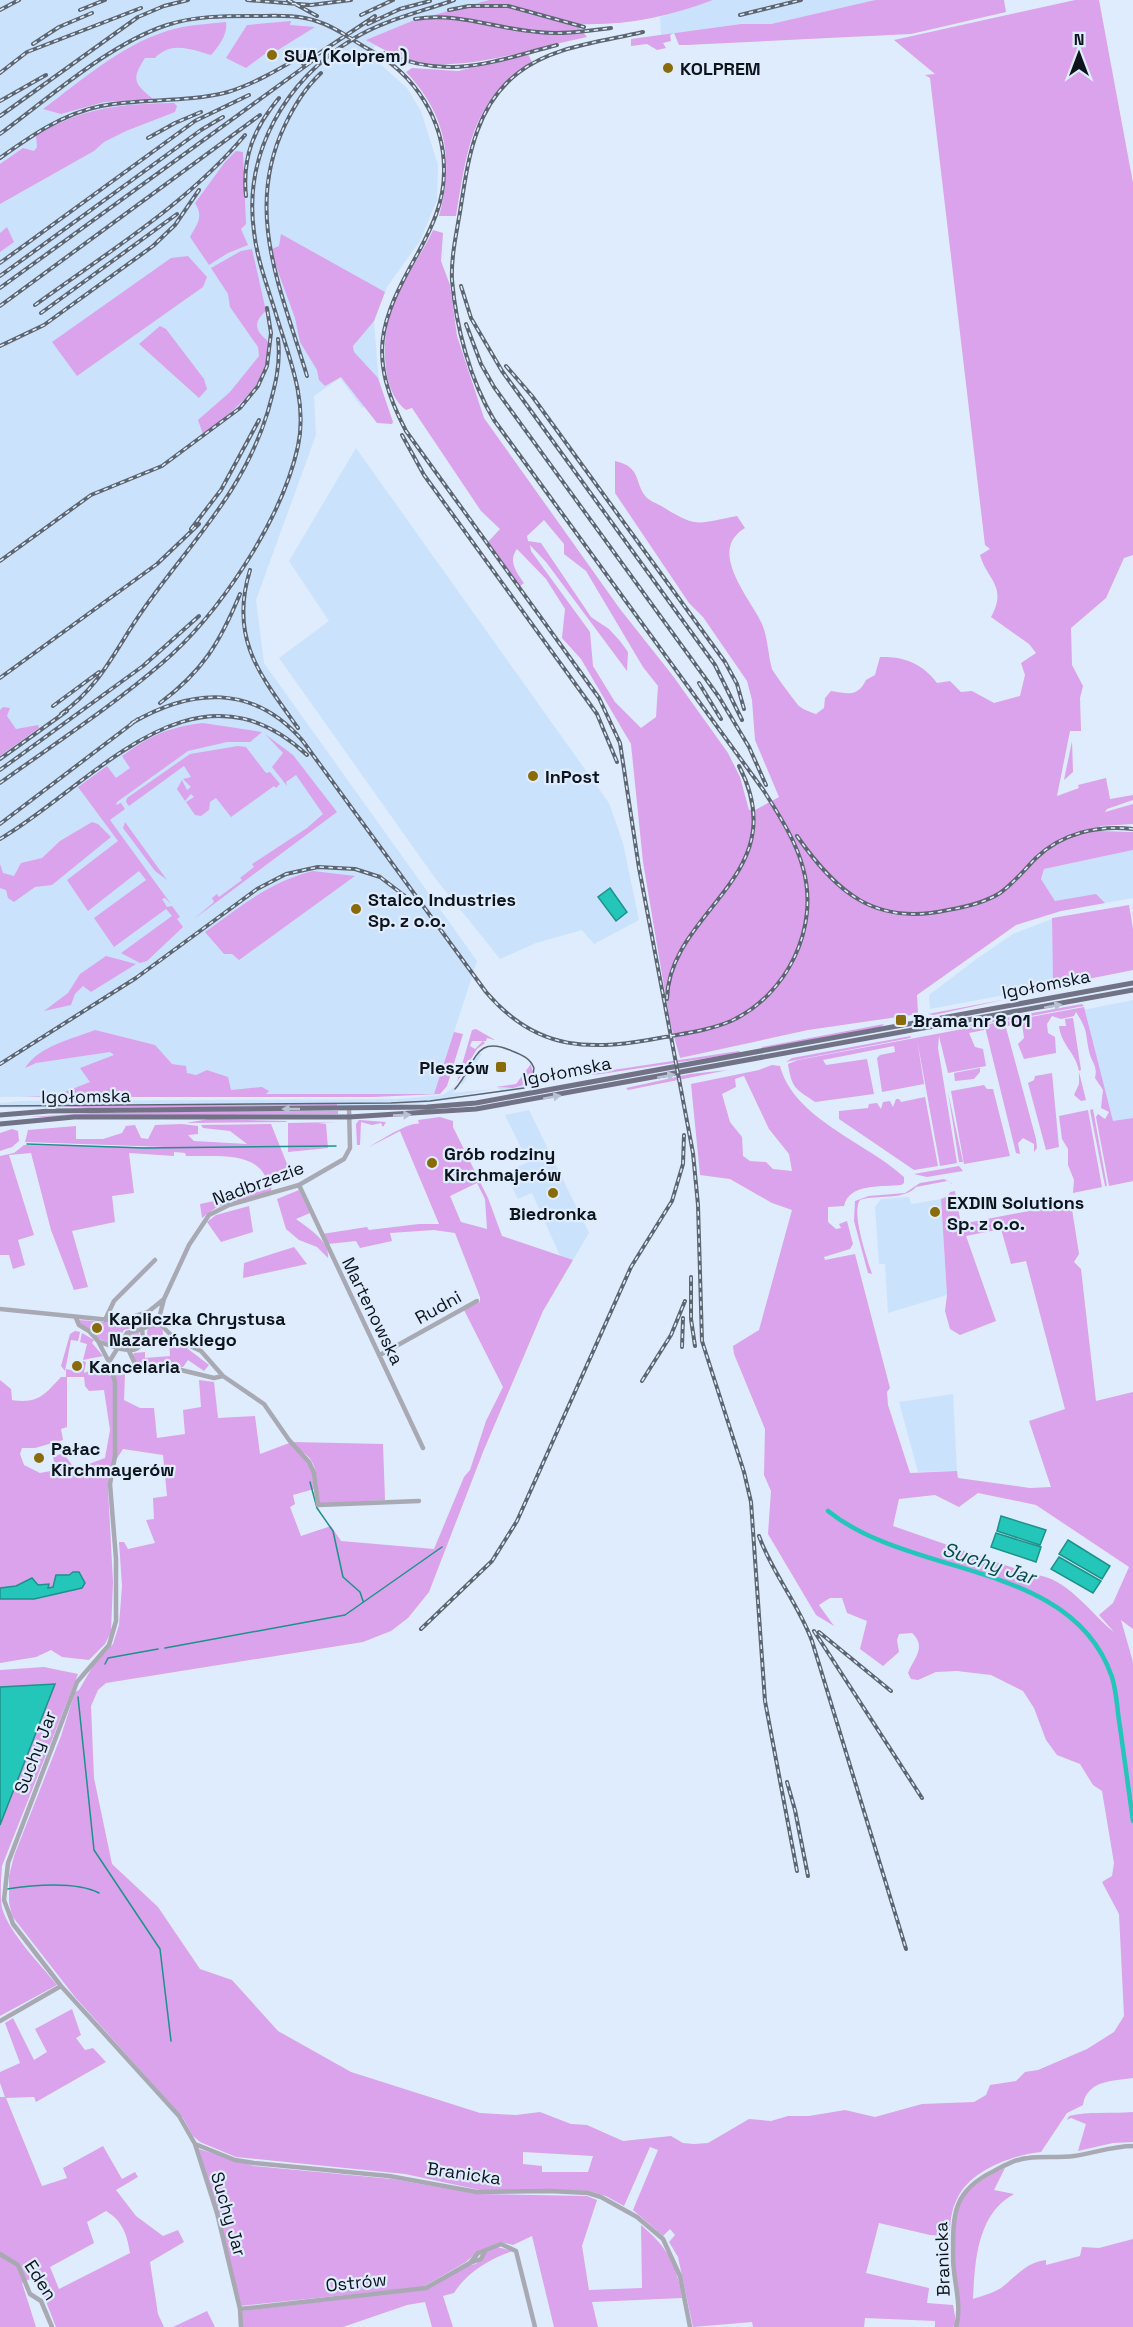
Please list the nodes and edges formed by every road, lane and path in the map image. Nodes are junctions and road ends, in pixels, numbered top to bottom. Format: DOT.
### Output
graph roads {
  1 [pos="1133,982"];
  2 [pos="1133,991"];
  3 [pos="757,1056"];
  4 [pos="745,1058"];
  5 [pos="349,1108"];
  6 [pos="0,1115"];
  7 [pos="349,1116"];
  8 [pos="0,1124"];
  9 [pos="299,1185"];
  10 [pos="155,1260"];
  11 [pos="164,1299"];
  12 [pos="477,1301"];
  13 [pos="0,1309"];
  14 [pos="143,1314"];
  15 [pos="76,1318"];
  16 [pos="105,1320"];
  17 [pos="158,1322"];
  18 [pos="142,1329"];
  19 [pos="98,1341"];
  20 [pos="117,1348"];
  21 [pos="129,1351"];
  22 [pos="380,1355"];
  23 [pos="109,1362"];
  24 [pos="223,1376"];
  25 [pos="423,1448"];
  26 [pos="419,1501"];
  27 [pos="61,1986"];
  28 [pos="0,2021"];
  29 [pos="195,2144"];
  30 [pos="1133,2145"];
  31 [pos="0,2253"];
  32 [pos="240,2309"];
  33 [pos="52,2327"];
  34 [pos="241,2327"];
  35 [pos="535,2327"];
  36 [pos="690,2327"];
  37 [pos="956,2327"];
  1 -- 3 [label="main road, Igołomska"];
  3 -- 2 [label="main road, Igołomska, one-way"];
  3 -- 4 [label="main road, Igołomska"];
  4 -- 5 [label="main road, Igołomska"];
  7 -- 4 [label="main road, Igołomska, one-way"];
  5 -- 6 [label="main road, Igołomska, one-way"];
  5 -- 7 [label="street, Nadbrzezie"];
  7 -- 8 [label="main road, Igołomska"];
  7 -- 9 [label="street, Nadbrzezie"];
  9 -- 11 [label="street, Nadbrzezie"];
  9 -- 22 [label="street, Martenowska"];
  10 -- 16 [label="street"];
  11 -- 14 [label="street, Nadbrzezie"];
  11 -- 17 [label="street"];
  12 -- 22 [label="street, Rudni"];
  13 -- 15 [label="street, Nadbrzezie"];
  14 -- 16 [label="street, Nadbrzezie"];
  14 -- 17 [label="street"];
  15 -- 16 [label="street, Nadbrzezie"];
  15 -- 19 [label="street, Suchy Jar"];
  17 -- 18 [label="street"];
  17 -- 24 [label="street"];
  18 -- 20 [label="street"];
  18 -- 21 [label="street"];
  19 -- 20 [label="street"];
  19 -- 23 [label="street, Suchy Jar"];
  20 -- 21 [label="street"];
  20 -- 23 [label="street"];
  21 -- 24 [label="street"];
  22 -- 25 [label="street, Martenowska"];
  23 -- 27 [label="street, Suchy Jar"];
  24 -- 26 [label="street"];
  27 -- 28 [label="street"];
  27 -- 29 [label="street, Suchy Jar"];
  29 -- 32 [label="street, Suchy Jar"];
  29 -- 36 [label="street, Branicka"];
  30 -- 37 [label="street, Branicka"];
  31 -- 33 [label="street, Eden"];
  32 -- 34 [label="street, Suchy Jar"];
  32 -- 35 [label="street, Ostrów"];
}
